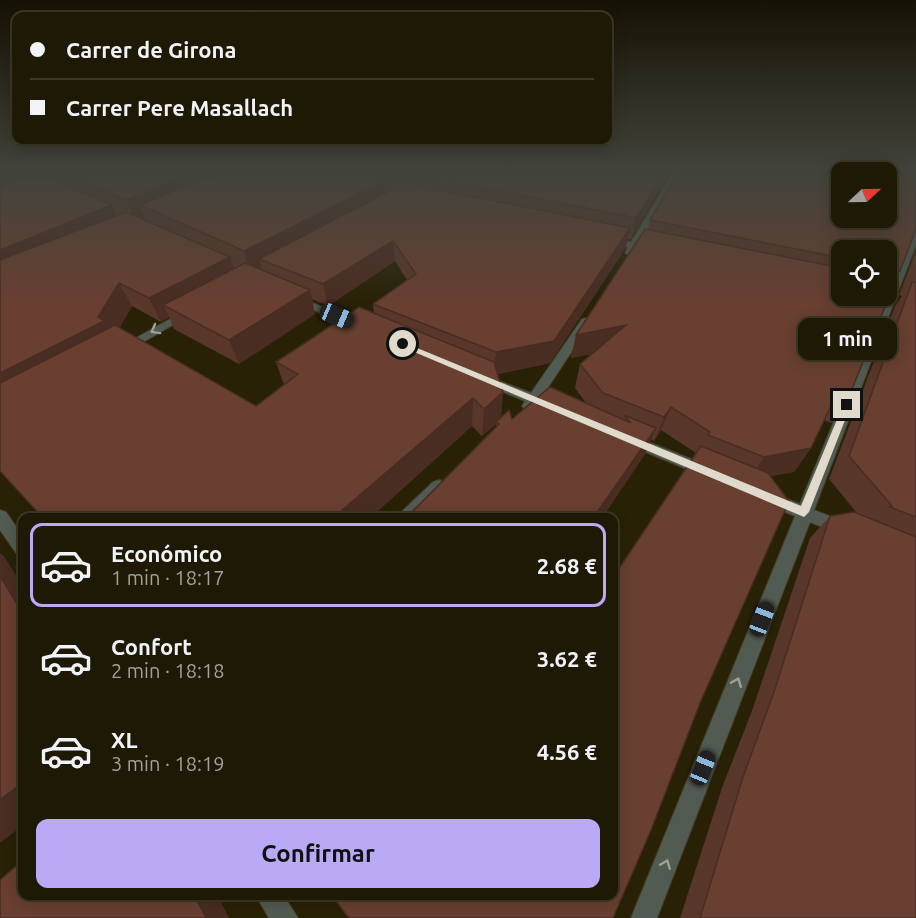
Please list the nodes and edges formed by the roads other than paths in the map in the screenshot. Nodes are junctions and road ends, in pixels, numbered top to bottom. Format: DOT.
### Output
graph roads {
  1 [pos="648,217"];
  2 [pos="916,233"];
  3 [pos="597,238"];
  4 [pos="634,246"];
  5 [pos="669,253"];
  6 [pos="622,265"];
  7 [pos="897,277"];
  8 [pos="282,293"];
  9 [pos="885,306"];
  10 [pos="197,308"];
  11 [pos="591,313"];
  12 [pos="370,330"];
  13 [pos="114,353"];
  14 [pos="469,372"];
  15 [pos="535,400"];
  16 [pos="567,414"];
  17 [pos="517,416"];
  18 [pos="621,436"];
  19 [pos="718,476"];
  20 [pos="447,478"];
  21 [pos="761,494"];
  22 [pos="804,512"];
  23 [pos="408,513"];
  24 [pos="0,517"];
  25 [pos="855,534"];
  26 [pos="18,542"];
  27 [pos="272,900"];
  28 [pos="285,918"];
  29 [pos="644,918"];
  1 -- 4 [label="street"];
  2 -- 7 [label="street"];
  3 -- 4 [label="street"];
  4 -- 5 [label="street"];
  4 -- 6 [label="street"];
  8 -- 12 [label="street"];
  9 -- 22 [label="street"];
  10 -- 13 [label="street, one-way"];
  11 -- 15 [label="street"];
  14 -- 15 [label="street"];
  15 -- 16 [label="street"];
  15 -- 17 [label="street"];
  18 -- 19 [label="street"];
  20 -- 23 [label="street"];
  21 -- 22 [label="street"];
  22 -- 25 [label="street"];
  29 -- 22 [label="street, one-way"];
  24 -- 26 [label="street"];
  27 -- 28 [label="street"];
}
